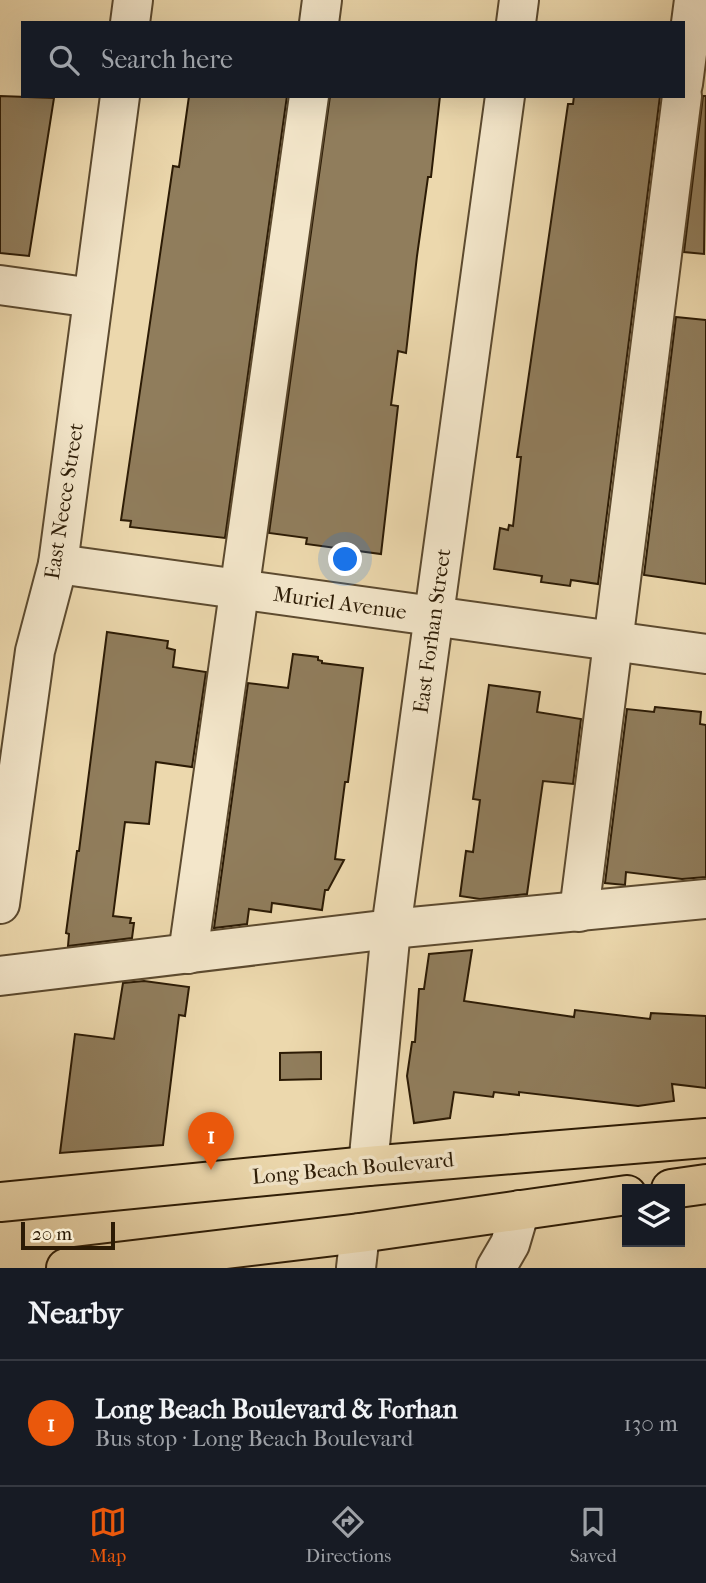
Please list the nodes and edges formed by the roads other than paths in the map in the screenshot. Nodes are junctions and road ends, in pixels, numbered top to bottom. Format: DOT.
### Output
graph roads {
  1 [pos="133,0"];
  2 [pos="322,0"];
  3 [pos="519,0"];
  4 [pos="694,0"];
  5 [pos="130,21"];
  6 [pos="319,21"];
  7 [pos="516,21"];
  8 [pos="685,69"];
  9 [pos="120,98"];
  10 [pos="309,98"];
  11 [pos="505,98"];
  12 [pos="682,98"];
  13 [pos="0,285"];
  14 [pos="93,298"];
  15 [pos="58,564"];
  16 [pos="241,589"];
  17 [pos="434,617"];
  18 [pos="613,641"];
  19 [pos="706,654"];
  20 [pos="706,899"];
  21 [pos="0,904"];
  22 [pos="579,912"];
  23 [pos="391,929"];
  24 [pos="188,954"];
  25 [pos="0,976"];
  26 [pos="706,1138"];
  27 [pos="368,1166"];
  28 [pos="706,1184"];
  29 [pos="685,1187"];
  30 [pos="622,1196"];
  31 [pos="0,1202"];
  32 [pos="520,1210"];
  33 [pos="358,1251"];
  34 [pos="151,1263"];
  35 [pos="66,1268"];
  36 [pos="496,1268"];
  1 -- 5 [label="street"];
  2 -- 6 [label="street"];
  3 -- 7 [label="street"];
  4 -- 8 [label="street"];
  9 -- 14 [label="street, East Neece Street"];
  10 -- 16 [label="street"];
  11 -- 17 [label="street, East Forhan Street"];
  12 -- 18 [label="street"];
  13 -- 14 [label="street"];
  14 -- 15 [label="street, East Neece Street"];
  15 -- 16 [label="street, Muriel Avenue"];
  15 -- 21 [label="street, East Neece Street"];
  16 -- 17 [label="street, Muriel Avenue"];
  16 -- 24 [label="street"];
  17 -- 18 [label="street, Muriel Avenue"];
  17 -- 23 [label="street, East Forhan Street"];
  18 -- 19 [label="street, Muriel Avenue"];
  18 -- 22 [label="street"];
  20 -- 22 [label="street"];
  22 -- 23 [label="street"];
  23 -- 24 [label="street"];
  23 -- 27 [label="street, East Forhan Street"];
  24 -- 25 [label="street"];
  26 -- 27 [label="main road, Long Beach Boulevard"];
  27 -- 31 [label="main road, Long Beach Boulevard"];
  28 -- 29 [label="main road"];
  30 -- 32 [label="main road"];
  32 -- 33 [label="main road"];
  32 -- 36 [label="street"];
  33 -- 34 [label="main road"];
  34 -- 35 [label="main road"];
}
